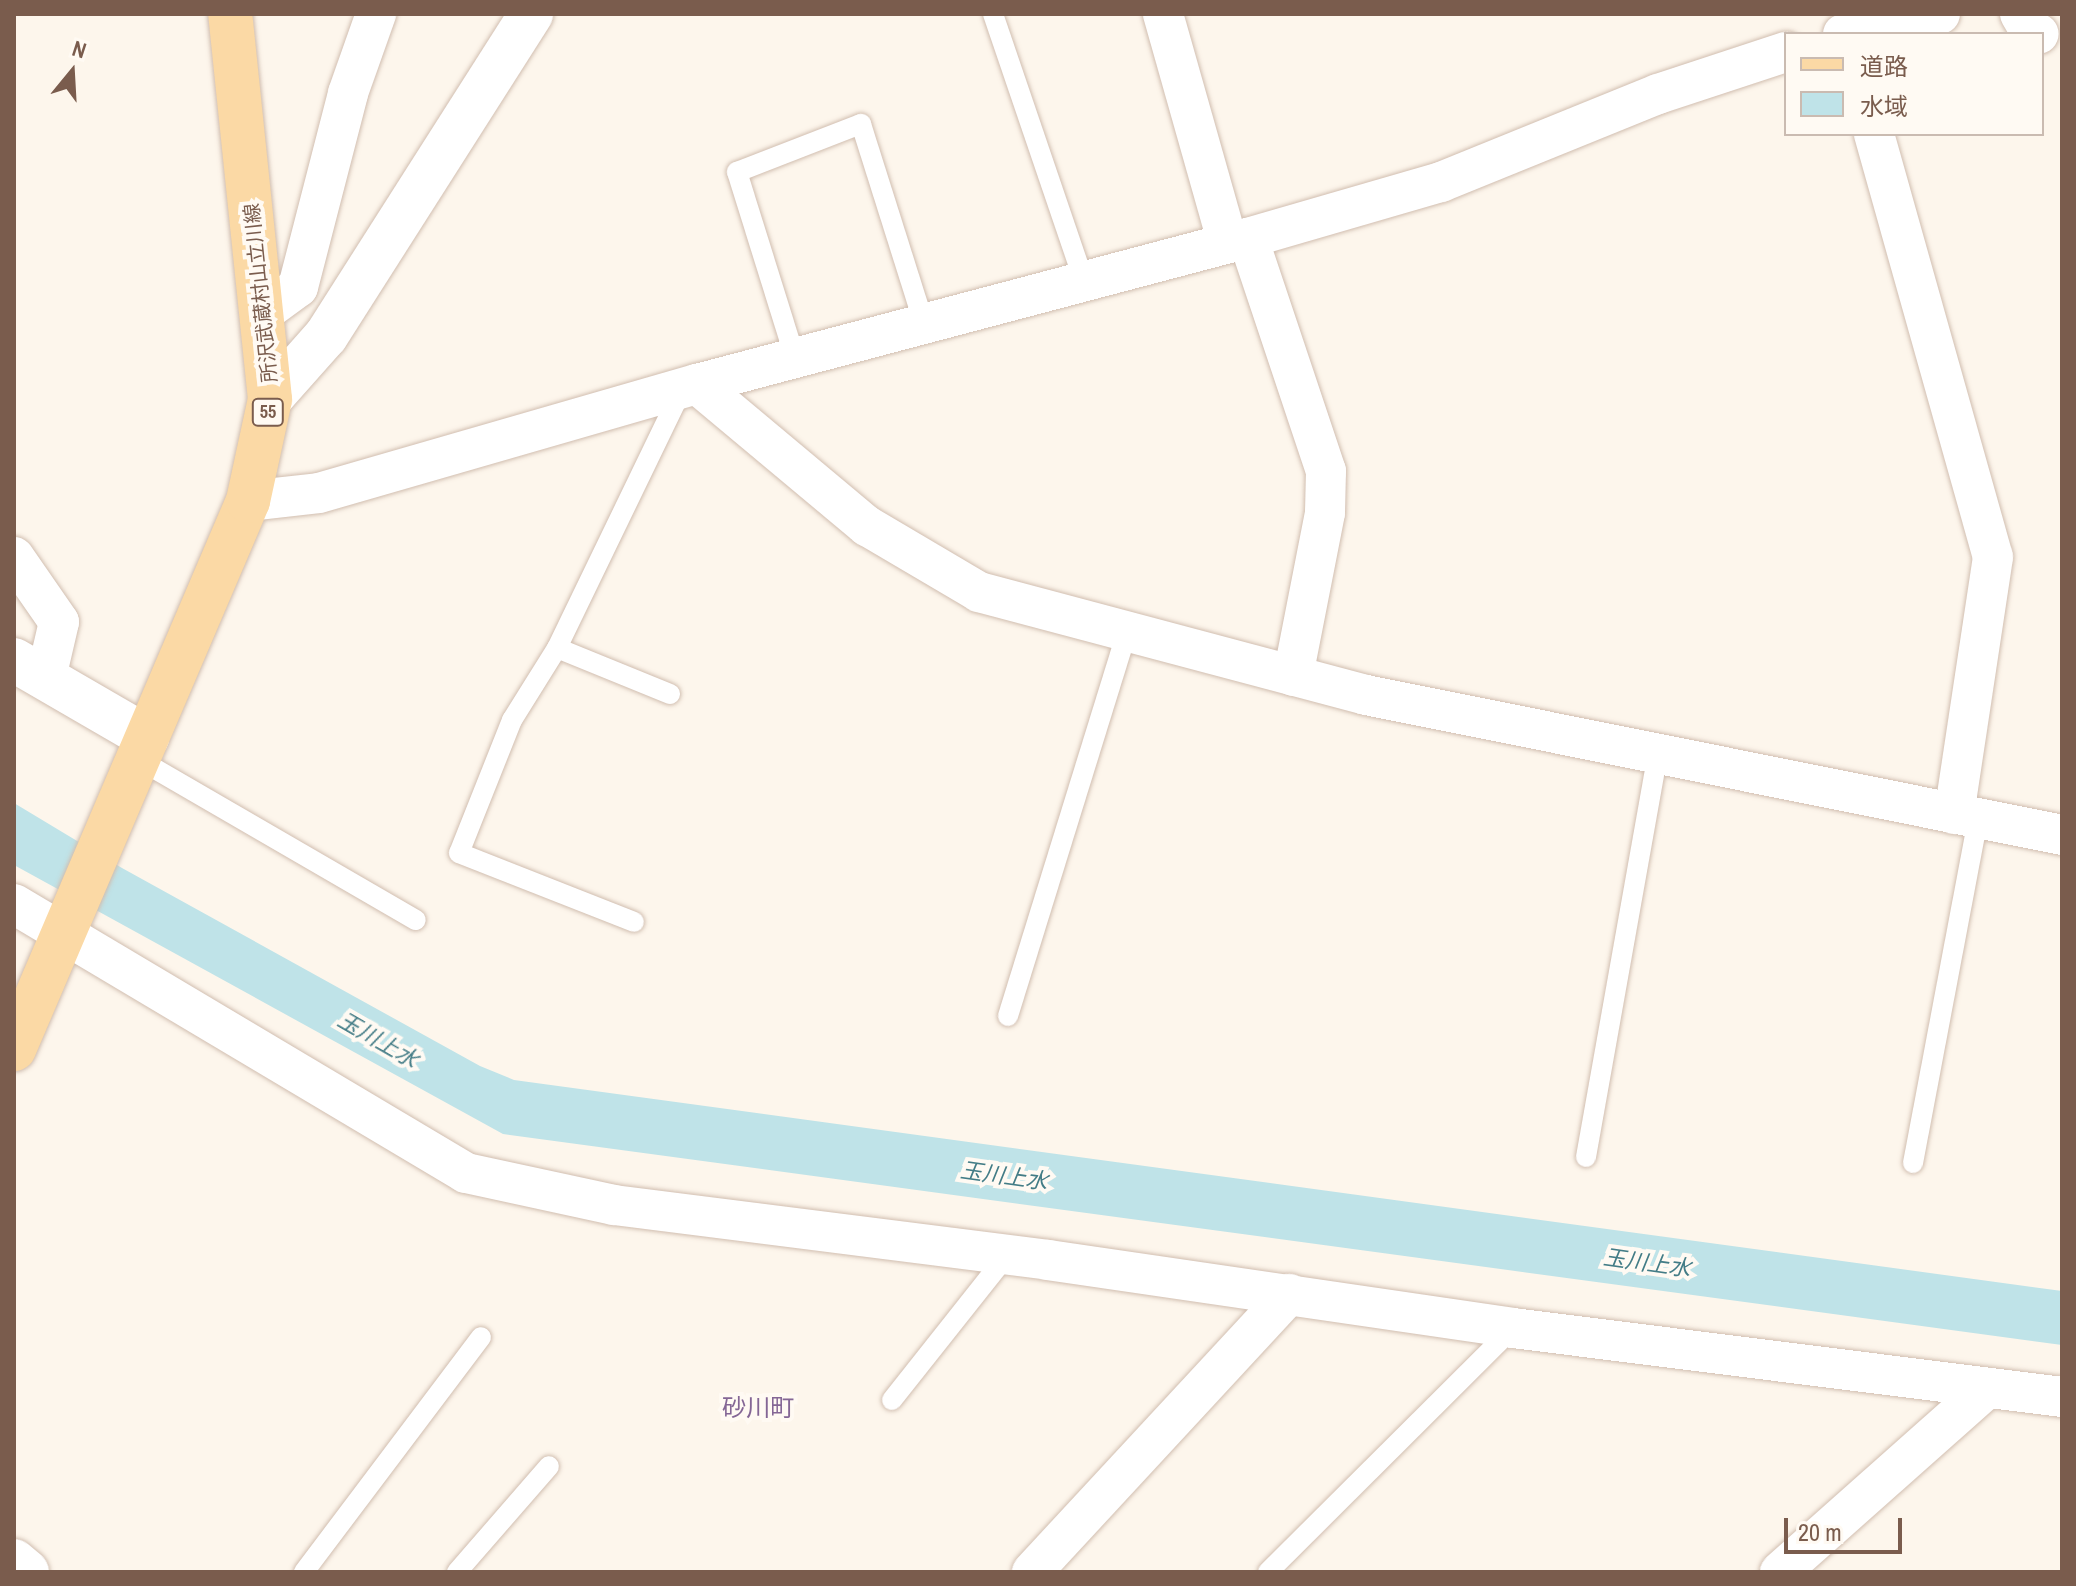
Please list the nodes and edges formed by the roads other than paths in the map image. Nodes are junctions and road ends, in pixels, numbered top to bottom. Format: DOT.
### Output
graph roads {
  1 [pos="230,14"];
  2 [pos="376,14"];
  3 [pos="531,14"];
  4 [pos="993,14"];
  5 [pos="1163,14"];
  6 [pos="2020,14"];
  7 [pos="1923,16"];
  8 [pos="1854,32"];
  9 [pos="2036,32"];
  10 [pos="2044,37"];
  11 [pos="2062,49"];
  12 [pos="1784,53"];
  13 [pos="1875,136"];
  14 [pos="1238,241"];
  15 [pos="1084,282"];
  16 [pos="264,312"];
  17 [pos="924,324"];
  18 [pos="795,358"];
  19 [pos="690,386"];
  20 [pos="270,399"];
  21 [pos="248,501"];
  22 [pos="14,557"];
  23 [pos="1127,632"];
  24 [pos="557,648"];
  25 [pos="30,669"];
  26 [pos="1293,676"];
  27 [pos="670,694"];
  28 [pos="1658,754"];
  29 [pos="137,760"];
  30 [pos="1966,816"];
  31 [pos="2062,835"];
  32 [pos="14,904"];
  33 [pos="416,920"];
  34 [pos="634,922"];
  35 [pos="68,926"];
  36 [pos="1008,1016"];
  37 [pos="14,1049"];
  38 [pos="1586,1157"];
  39 [pos="1913,1163"];
  40 [pos="1007,1255"];
  41 [pos="1289,1294"];
  42 [pos="1513,1328"];
  43 [pos="481,1337"];
  44 [pos="1987,1388"];
  45 [pos="2062,1397"];
  46 [pos="892,1400"];
  47 [pos="549,1466"];
  48 [pos="14,1561"];
  49 [pos="27,1572"];
  50 [pos="304,1572"];
  51 [pos="457,1572"];
  52 [pos="1032,1572"];
  53 [pos="1268,1572"];
  54 [pos="1780,1572"];
  1 -- 16 [label="main road, 所沢武蔵村山立川線 / 55"];
  2 -- 16 [label="street"];
  3 -- 20 [label="street"];
  4 -- 15 [label="lane"];
  5 -- 14 [label="street"];
  6 -- 9 [label="street"];
  7 -- 8 [label="street"];
  10 -- 11 [label="street"];
  12 -- 14 [label="street"];
  13 -- 30 [label="street"];
  14 -- 15 [label="street"];
  14 -- 26 [label="street"];
  15 -- 17 [label="street"];
  16 -- 20 [label="main road, 所沢武蔵村山立川線 / 55"];
  17 -- 18 [label="street"];
  17 -- 18 [label="lane"];
  18 -- 19 [label="street"];
  19 -- 21 [label="street"];
  19 -- 23 [label="street"];
  19 -- 24 [label="lane"];
  20 -- 21 [label="main road, 所沢武蔵村山立川線 / 55"];
  21 -- 29 [label="main road, 所沢武蔵村山立川線 / 55"];
  22 -- 25 [label="street"];
  23 -- 26 [label="street"];
  23 -- 36 [label="lane"];
  24 -- 27 [label="lane"];
  24 -- 34 [label="lane"];
  25 -- 29 [label="street"];
  26 -- 28 [label="street"];
  28 -- 30 [label="street"];
  28 -- 38 [label="lane"];
  29 -- 33 [label="lane"];
  29 -- 35 [label="main road, 55"];
  30 -- 31 [label="street"];
  30 -- 39 [label="lane"];
  32 -- 35 [label="street"];
  35 -- 37 [label="main road, 55"];
  35 -- 40 [label="street"];
  40 -- 41 [label="street"];
  40 -- 46 [label="lane"];
  41 -- 42 [label="street"];
  41 -- 52 [label="street"];
  42 -- 44 [label="street"];
  42 -- 53 [label="lane"];
  43 -- 50 [label="lane"];
  44 -- 45 [label="street"];
  44 -- 54 [label="street"];
  47 -- 51 [label="lane"];
  48 -- 49 [label="street"];
}
